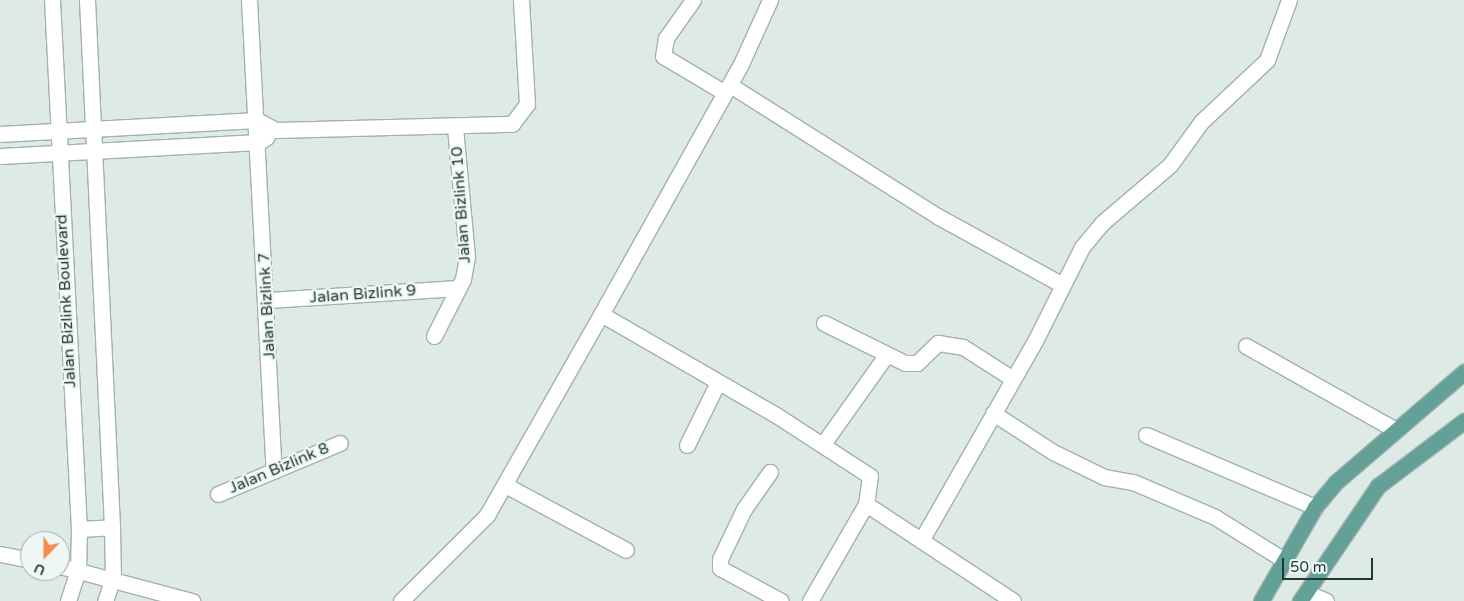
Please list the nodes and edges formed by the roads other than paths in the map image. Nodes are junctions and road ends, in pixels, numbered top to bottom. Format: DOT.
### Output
graph roads {
  1 [pos="52,0"];
  2 [pos="88,0"];
  3 [pos="249,0"];
  4 [pos="521,0"];
  5 [pos="693,0"];
  6 [pos="770,0"];
  7 [pos="1289,0"];
  8 [pos="728,89"];
  9 [pos="258,120"];
  10 [pos="455,127"];
  11 [pos="93,128"];
  12 [pos="276,130"];
  13 [pos="56,131"];
  14 [pos="0,134"];
  15 [pos="259,142"];
  16 [pos="95,149"];
  17 [pos="58,151"];
  18 [pos="0,156"];
  19 [pos="1061,284"];
  20 [pos="459,288"];
  21 [pos="268,300"];
  22 [pos="601,314"];
  23 [pos="824,323"];
  24 [pos="434,336"];
  25 [pos="1246,346"];
  26 [pos="887,354"];
  27 [pos="1464,372"];
  28 [pos="1013,379"];
  29 [pos="718,382"];
  30 [pos="993,413"];
  31 [pos="1464,421"];
  32 [pos="1394,429"];
  33 [pos="1146,435"];
  34 [pos="340,443"];
  35 [pos="823,444"];
  36 [pos="687,445"];
  37 [pos="274,470"];
  38 [pos="770,472"];
  39 [pos="505,485"];
  40 [pos="218,494"];
  41 [pos="866,504"];
  42 [pos="1315,506"];
  43 [pos="112,527"];
  44 [pos="79,530"];
  45 [pos="922,539"];
  46 [pos="626,550"];
  47 [pos="0,554"];
  48 [pos="20,558"];
  49 [pos="1284,560"];
  50 [pos="70,568"];
  51 [pos="78,570"];
  52 [pos="113,578"];
  53 [pos="1303,597"];
  54 [pos="68,601"];
  55 [pos="106,601"];
  56 [pos="192,601"];
  57 [pos="401,601"];
  58 [pos="781,601"];
  59 [pos="810,601"];
  60 [pos="1013,601"];
  61 [pos="1261,601"];
  62 [pos="1326,601"];
  1 -- 13 [label="street, Jalan Bizlink Boulevard"];
  2 -- 11 [label="street"];
  3 -- 9 [label="street, Jalan Bizlink 7"];
  4 -- 10 [label="street"];
  5 -- 8 [label="street"];
  6 -- 8 [label="street"];
  7 -- 19 [label="street"];
  8 -- 19 [label="street"];
  8 -- 22 [label="street"];
  9 -- 11 [label="street"];
  9 -- 12 [label="street"];
  9 -- 15 [label="street, Jalan Bizlink 7"];
  10 -- 12 [label="street"];
  10 -- 20 [label="street, Jalan Bizlink 10"];
  11 -- 13 [label="street"];
  11 -- 16 [label="street"];
  12 -- 15 [label="street"];
  13 -- 14 [label="street"];
  13 -- 17 [label="street, Jalan Bizlink Boulevard"];
  15 -- 16 [label="street"];
  15 -- 21 [label="street, Jalan Bizlink 7"];
  16 -- 17 [label="street"];
  16 -- 43 [label="street"];
  17 -- 18 [label="street"];
  17 -- 44 [label="street, Jalan Bizlink Boulevard"];
  19 -- 28 [label="street"];
  20 -- 21 [label="street, Jalan Bizlink 9"];
  20 -- 24 [label="street, Jalan Bizlink 10"];
  21 -- 37 [label="street, Jalan Bizlink 7"];
  22 -- 29 [label="street"];
  22 -- 39 [label="street"];
  23 -- 26 [label="street"];
  25 -- 32 [label="street"];
  26 -- 28 [label="street"];
  26 -- 35 [label="street"];
  27 -- 32 [label="main road"];
  28 -- 30 [label="street"];
  29 -- 35 [label="street"];
  29 -- 36 [label="street"];
  30 -- 45 [label="street"];
  30 -- 49 [label="street"];
  31 -- 53 [label="main road"];
  32 -- 42 [label="main road"];
  33 -- 42 [label="street"];
  34 -- 37 [label="street, Jalan Bizlink 8"];
  35 -- 41 [label="street"];
  37 -- 40 [label="street, Jalan Bizlink 8"];
  38 -- 58 [label="street"];
  39 -- 46 [label="street"];
  39 -- 57 [label="street"];
  41 -- 45 [label="street"];
  41 -- 59 [label="street"];
  42 -- 49 [label="main road"];
  43 -- 44 [label="street"];
  43 -- 52 [label="street"];
  44 -- 51 [label="street, Jalan Bizlink Boulevard"];
  45 -- 60 [label="street"];
  47 -- 48 [label="street"];
  49 -- 61 [label="main road"];
  50 -- 51 [label="street"];
  51 -- 52 [label="street"];
  51 -- 54 [label="street, Jalan Bizlink Boulevard"];
  52 -- 55 [label="street"];
  52 -- 56 [label="street"];
  53 -- 62 [label="street"];
}
